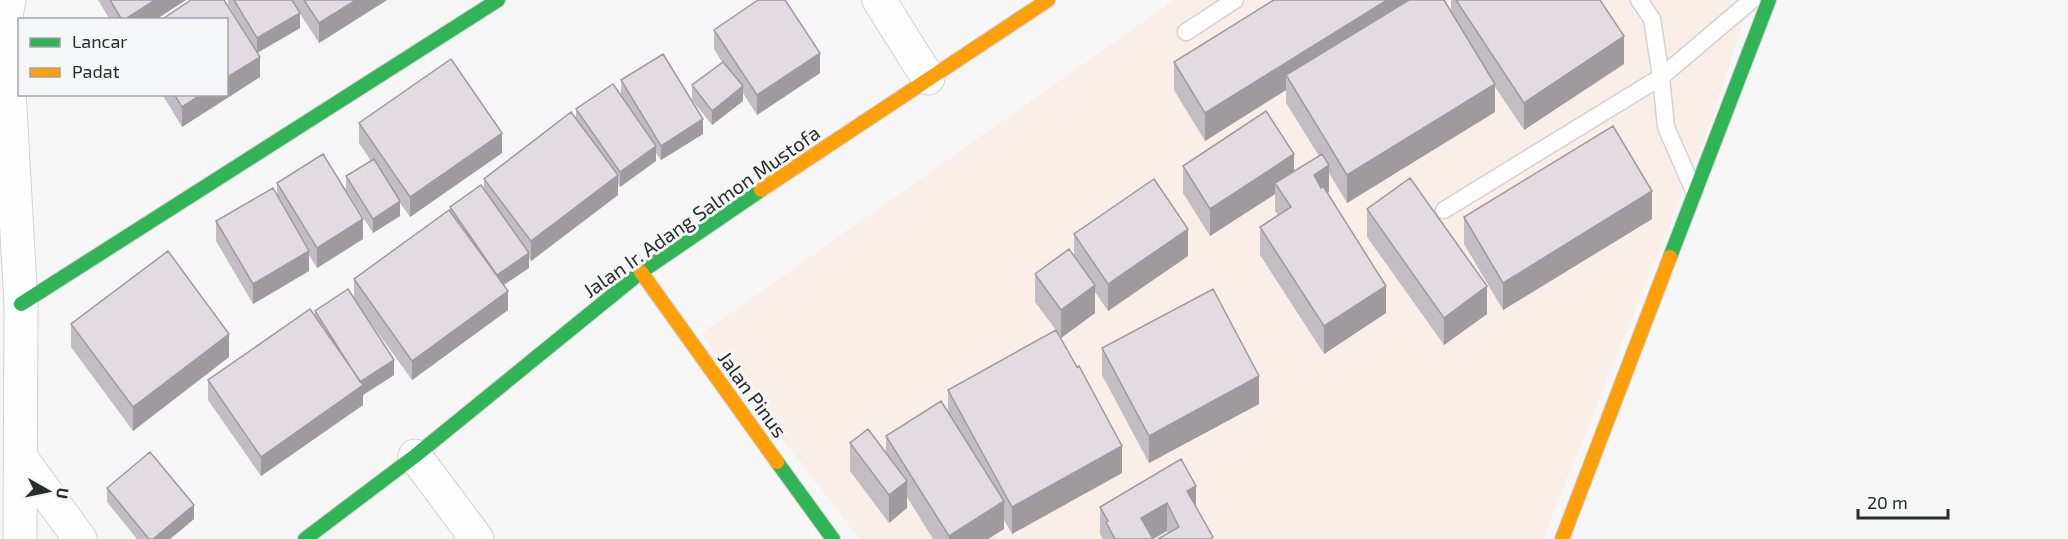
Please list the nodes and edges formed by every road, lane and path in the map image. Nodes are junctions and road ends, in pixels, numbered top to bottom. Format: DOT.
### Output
graph roads {
  1 [pos="9,0"];
  2 [pos="498,0"];
  3 [pos="879,0"];
  4 [pos="1048,0"];
  5 [pos="1235,0"];
  6 [pos="1639,0"];
  7 [pos="1752,0"];
  8 [pos="1769,0"];
  9 [pos="1186,32"];
  10 [pos="1661,77"];
  11 [pos="928,78"];
  12 [pos="1695,195"];
  13 [pos="1444,210"];
  14 [pos="641,272"];
  15 [pos="21,304"];
  16 [pos="415,456"];
  17 [pos="21,458"];
  18 [pos="20,539"];
  19 [pos="80,539"];
  20 [pos="305,539"];
  21 [pos="477,539"];
  22 [pos="833,539"];
  23 [pos="1562,539"];
  1 -- 15 [label="street"];
  2 -- 15 [label="street"];
  3 -- 11 [label="street"];
  4 -- 11 [label="street, Jalan Ir. Adang Salmon Mustofa"];
  5 -- 9 [label="lane"];
  6 -- 10 [label="lane"];
  7 -- 10 [label="lane"];
  8 -- 12 [label="street"];
  10 -- 12 [label="lane"];
  10 -- 13 [label="lane"];
  11 -- 14 [label="street, Jalan Ir. Adang Salmon Mustofa"];
  12 -- 23 [label="street"];
  14 -- 16 [label="street, Jalan Ir. Adang Salmon Mustofa"];
  14 -- 22 [label="street, Jalan Pinus"];
  15 -- 17 [label="street"];
  16 -- 20 [label="street, Jalan Ir. Adang Salmon Mustofa"];
  16 -- 21 [label="street"];
  17 -- 18 [label="street"];
  17 -- 19 [label="street"];
}
